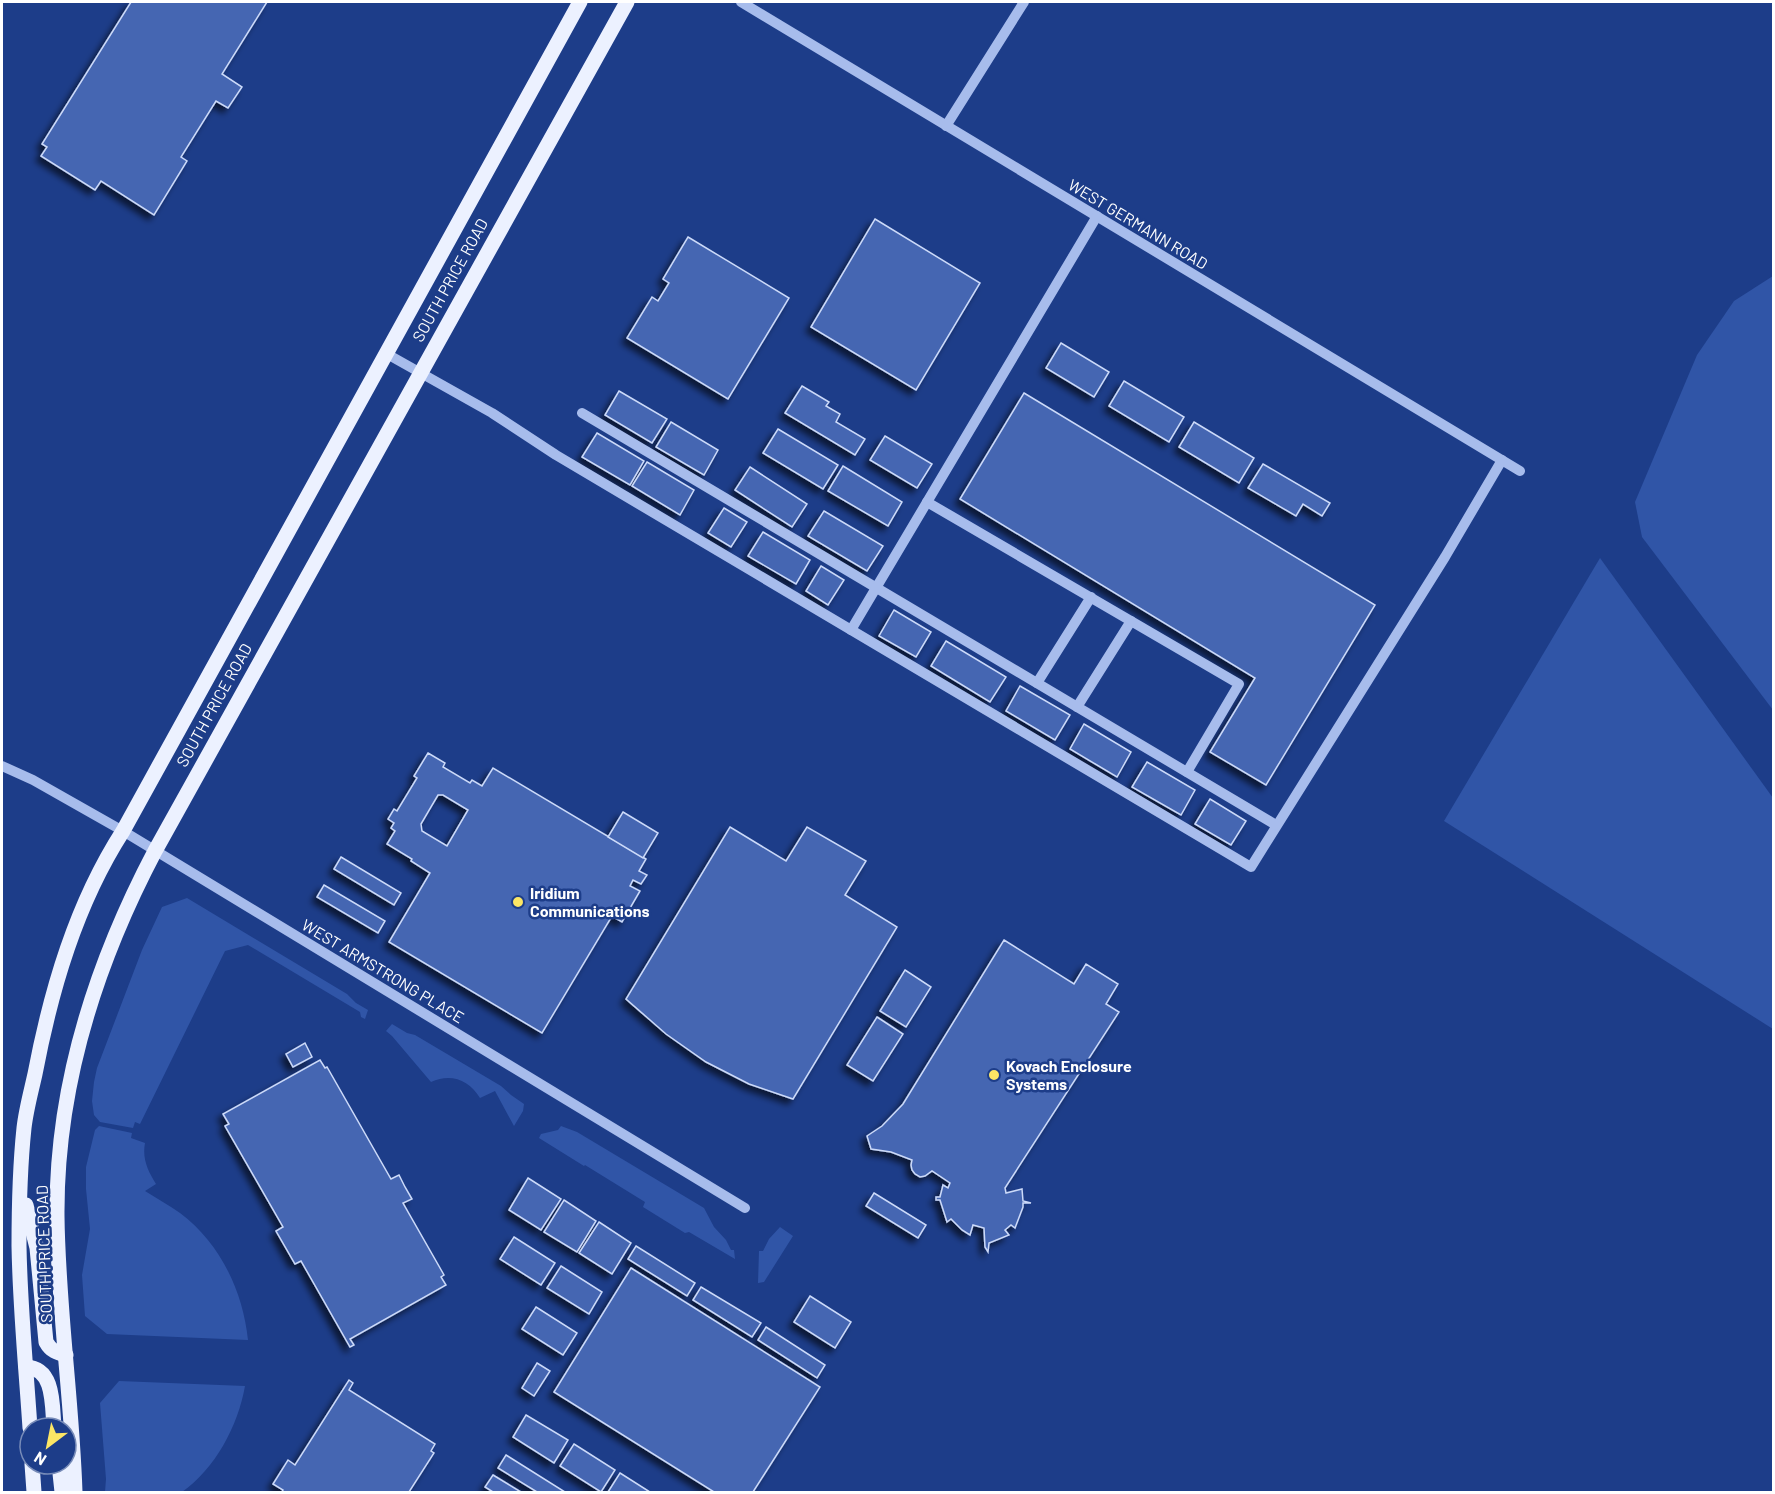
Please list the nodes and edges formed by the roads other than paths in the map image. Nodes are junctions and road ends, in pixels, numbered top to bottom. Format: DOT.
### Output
graph roads {
  1 [pos="580,2"];
  2 [pos="627,2"];
  3 [pos="741,2"];
  4 [pos="1022,2"];
  5 [pos="946,126"];
  6 [pos="1097,216"];
  7 [pos="387,354"];
  8 [pos="420,372"];
  9 [pos="582,414"];
  10 [pos="1502,460"];
  11 [pos="1520,471"];
  12 [pos="927,502"];
  13 [pos="876,588"];
  14 [pos="1091,597"];
  15 [pos="1131,621"];
  16 [pos="851,630"];
  17 [pos="1036,683"];
  18 [pos="1077,707"];
  19 [pos="2,766"];
  20 [pos="1187,772"];
  21 [pos="1276,825"];
  22 [pos="123,831"];
  23 [pos="155,851"];
  24 [pos="21,1187"];
  25 [pos="745,1208"];
  26 [pos="66,1355"];
  27 [pos="26,1366"];
  28 [pos="29,1416"];
  29 [pos="53,1416"];
  30 [pos="33,1476"];
  31 [pos="60,1476"];
  32 [pos="34,1492"];
  33 [pos="62,1492"];
  34 [pos="75,1492"];
  1 -- 7 [label="main road, SOUTH PRICE ROAD"];
  2 -- 8 [label="main road, SOUTH PRICE ROAD"];
  3 -- 5 [label="street, WEST GERMANN ROAD"];
  4 -- 5 [label="street"];
  5 -- 6 [label="street, WEST GERMANN ROAD"];
  6 -- 10 [label="street, WEST GERMANN ROAD"];
  6 -- 12 [label="street"];
  7 -- 8 [label="street"];
  7 -- 22 [label="main road, SOUTH PRICE ROAD"];
  8 -- 16 [label="street"];
  8 -- 23 [label="main road, SOUTH PRICE ROAD"];
  9 -- 13 [label="street"];
  10 -- 11 [label="street, WEST GERMANN ROAD"];
  10 -- 21 [label="street"];
  12 -- 13 [label="street"];
  12 -- 14 [label="street"];
  13 -- 16 [label="street"];
  13 -- 17 [label="street"];
  14 -- 15 [label="street"];
  14 -- 17 [label="street"];
  15 -- 18 [label="street"];
  15 -- 20 [label="street"];
  16 -- 21 [label="street"];
  17 -- 18 [label="street"];
  18 -- 20 [label="street"];
  19 -- 22 [label="street, WEST ARMSTRONG PLACE"];
  20 -- 21 [label="street"];
  22 -- 23 [label="street, WEST ARMSTRONG PLACE"];
  22 -- 24 [label="main road, SOUTH PRICE ROAD"];
  23 -- 25 [label="street, WEST ARMSTRONG PLACE"];
  23 -- 26 [label="main road, SOUTH PRICE ROAD"];
  24 -- 26 [label="main road"];
  24 -- 27 [label="main road, SOUTH PRICE ROAD"];
  26 -- 34 [label="main road, SOUTH PRICE ROAD"];
  27 -- 28 [label="main road, SOUTH PRICE ROAD"];
  27 -- 29 [label="main road"];
  30 -- 32 [label="main road"];
  31 -- 33 [label="main road"];
}
